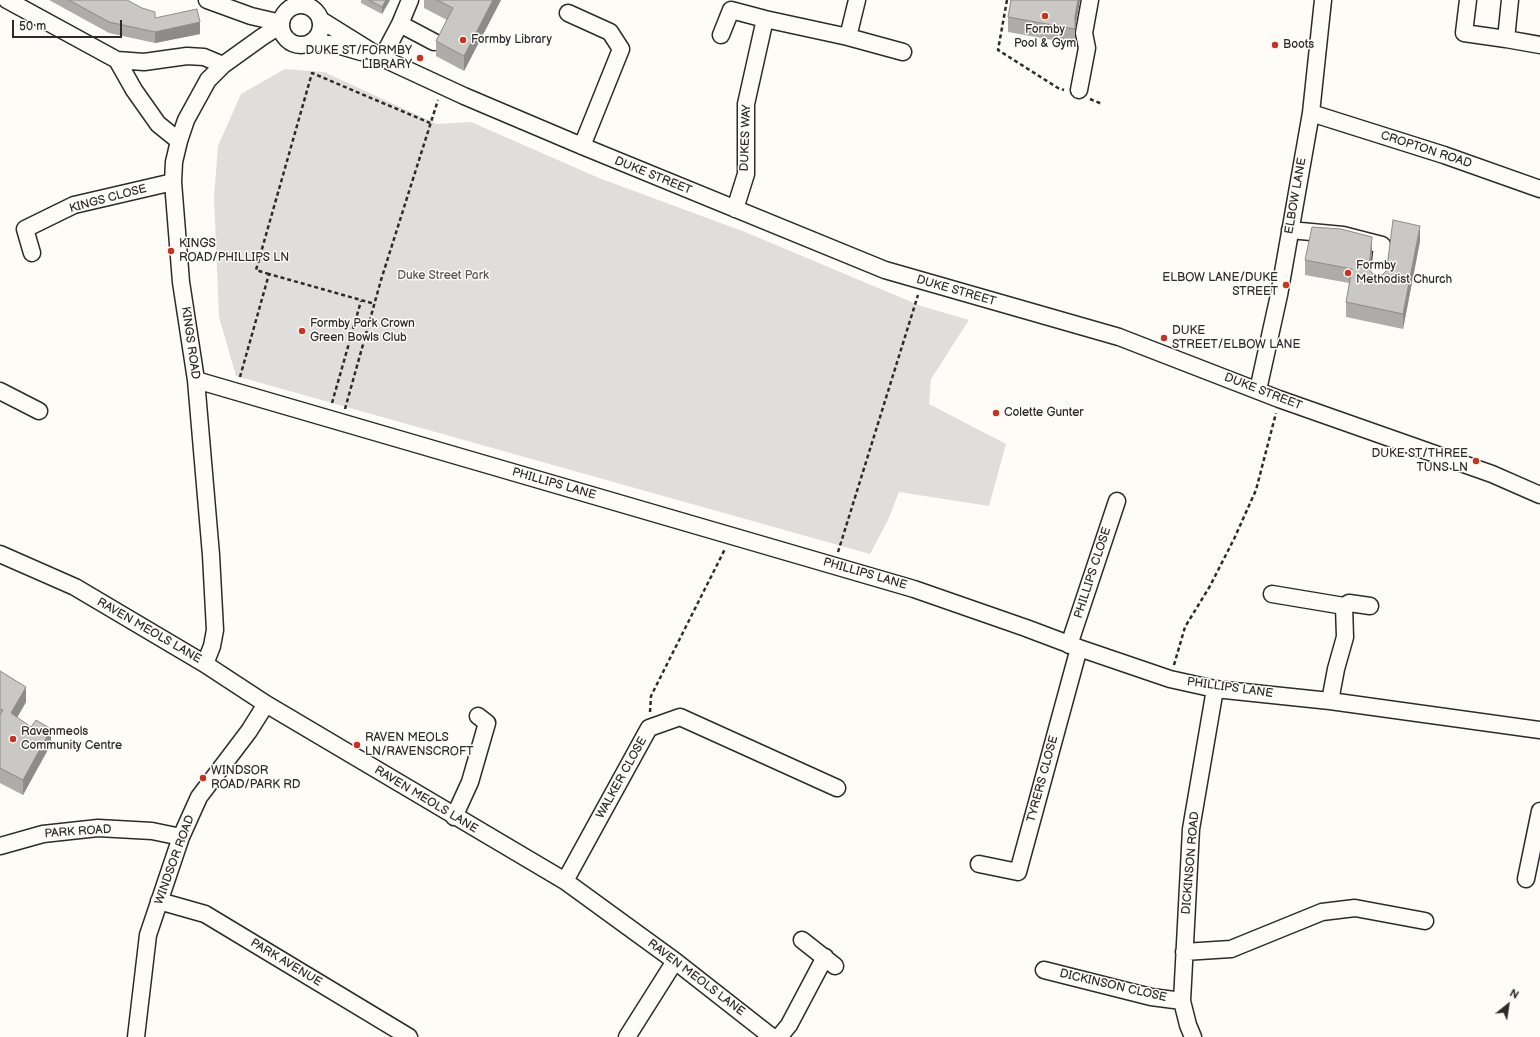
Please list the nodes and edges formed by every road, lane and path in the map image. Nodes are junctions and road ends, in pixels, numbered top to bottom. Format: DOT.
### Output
graph roads {
  1 [pos="7,0"];
  2 [pos="207,0"];
  3 [pos="410,0"];
  4 [pos="857,0"];
  5 [pos="1007,0"];
  6 [pos="1090,0"];
  7 [pos="1323,0"];
  8 [pos="1468,0"];
  9 [pos="1510,0"];
  10 [pos="306,3"];
  11 [pos="568,13"];
  12 [pos="765,19"];
  13 [pos="321,20"];
  14 [pos="281,24"];
  15 [pos="400,24"];
  16 [pos="721,35"];
  17 [pos="848,37"];
  18 [pos="1506,39"];
  19 [pos="289,41"];
  20 [pos="312,42"];
  21 [pos="434,42"];
  22 [pos="1540,45"];
  23 [pos="249,47"];
  24 [pos="903,52"];
  25 [pos="382,58"];
  26 [pos="116,60"];
  27 [pos="223,64"];
  28 [pos="442,86"];
  29 [pos="1077,93"];
  30 [pos="1102,104"];
  31 [pos="1311,114"];
  32 [pos="430,123"];
  33 [pos="178,141"];
  34 [pos="582,146"];
  35 [pos="173,182"];
  36 [pos="1540,189"];
  37 [pos="736,209"];
  38 [pos="1290,230"];
  39 [pos="32,253"];
  40 [pos="269,274"];
  41 [pos="922,281"];
  42 [pos="1378,282"];
  43 [pos="361,301"];
  44 [pos="374,304"];
  45 [pos="240,377"];
  46 [pos="196,380"];
  47 [pos="1258,390"];
  48 [pos="0,391"];
  49 [pos="1279,399"];
  50 [pos="332,403"];
  51 [pos="39,411"];
  52 [pos="341,422"];
  53 [pos="1540,495"];
  54 [pos="1117,501"];
  55 [pos="731,536"];
  56 [pos="0,554"];
  57 [pos="834,566"];
  58 [pos="1272,594"];
  59 [pos="1344,606"];
  60 [pos="1370,606"];
  61 [pos="1074,646"];
  62 [pos="205,664"];
  63 [pos="1170,679"];
  64 [pos="1215,689"];
  65 [pos="1330,701"];
  66 [pos="266,704"];
  67 [pos="478,716"];
  68 [pos="649,728"];
  69 [pos="1540,730"];
  70 [pos="836,788"];
  71 [pos="1540,811"];
  72 [pos="454,817"];
  73 [pos="181,837"];
  74 [pos="0,846"];
  75 [pos="979,864"];
  76 [pos="1526,879"];
  77 [pos="565,881"];
  78 [pos="159,901"];
  79 [pos="1425,921"];
  80 [pos="802,940"];
  81 [pos="1184,952"];
  82 [pos="675,961"];
  83 [pos="1044,970"];
  84 [pos="1182,1001"];
  85 [pos="136,1037"];
  86 [pos="409,1037"];
  87 [pos="627,1037"];
  88 [pos="772,1037"];
  89 [pos="779,1037"];
  90 [pos="1193,1037"];
  1 -- 26 [label="street"];
  2 -- 14 [label="street"];
  3 -- 15 [label="street"];
  4 -- 17 [label="street"];
  5 -- 29 [label="path"];
  6 -- 29 [label="street"];
  7 -- 31 [label="street, ELBOW LANE"];
  8 -- 18 [label="street"];
  9 -- 18 [label="street"];
  10 -- 13 [label="street"];
  10 -- 14 [label="street"];
  11 -- 34 [label="street"];
  12 -- 16 [label="street"];
  12 -- 17 [label="street"];
  12 -- 37 [label="street, DUKES WAY"];
  13 -- 20 [label="street"];
  13 -- 25 [label="street, DUKE STREET"];
  14 -- 19 [label="street"];
  14 -- 23 [label="street, KINGS ROAD"];
  15 -- 21 [label="street"];
  15 -- 25 [label="street"];
  17 -- 24 [label="street"];
  18 -- 22 [label="street"];
  19 -- 20 [label="street"];
  19 -- 23 [label="street, KINGS ROAD"];
  20 -- 25 [label="street, DUKE STREET"];
  23 -- 27 [label="street, KINGS ROAD"];
  25 -- 28 [label="street, DUKE STREET"];
  26 -- 27 [label="street"];
  26 -- 33 [label="street"];
  27 -- 33 [label="street, KINGS ROAD"];
  28 -- 32 [label="path"];
  28 -- 34 [label="street, DUKE STREET"];
  29 -- 30 [label="path"];
  31 -- 36 [label="street, CROPTON ROAD"];
  31 -- 38 [label="street, ELBOW LANE"];
  32 -- 40 [label="path"];
  32 -- 44 [label="path"];
  33 -- 35 [label="street, KINGS ROAD"];
  34 -- 37 [label="street, DUKE STREET"];
  35 -- 39 [label="street, KINGS CLOSE"];
  35 -- 46 [label="street, KINGS ROAD"];
  37 -- 41 [label="street, DUKE STREET"];
  38 -- 42 [label="street"];
  38 -- 47 [label="street, ELBOW LANE"];
  40 -- 43 [label="path"];
  40 -- 45 [label="path"];
  41 -- 47 [label="street, DUKE STREET"];
  41 -- 57 [label="path"];
  43 -- 44 [label="path"];
  43 -- 50 [label="path"];
  44 -- 52 [label="path"];
  46 -- 52 [label="street, PHILLIPS LANE"];
  46 -- 62 [label="street, KINGS ROAD"];
  47 -- 49 [label="street, DUKE STREET"];
  48 -- 51 [label="street"];
  49 -- 53 [label="street, DUKE STREET"];
  49 -- 63 [label="path"];
  52 -- 55 [label="street, PHILLIPS LANE"];
  54 -- 61 [label="street, PHILLIPS CLOSE"];
  55 -- 57 [label="street, PHILLIPS LANE"];
  55 -- 68 [label="path"];
  56 -- 62 [label="street, RAVEN MEOLS LANE"];
  57 -- 61 [label="street, PHILLIPS LANE"];
  58 -- 59 [label="street"];
  59 -- 60 [label="street"];
  59 -- 65 [label="street"];
  61 -- 63 [label="street, PHILLIPS LANE"];
  61 -- 75 [label="street, TYRERS CLOSE"];
  62 -- 66 [label="street, RAVEN MEOLS LANE"];
  63 -- 64 [label="street, PHILLIPS LANE"];
  64 -- 65 [label="street, PHILLIPS LANE"];
  64 -- 81 [label="street, DICKINSON ROAD"];
  65 -- 69 [label="street, PHILLIPS LANE"];
  66 -- 72 [label="street, RAVEN MEOLS LANE"];
  66 -- 73 [label="street, WINDSOR ROAD"];
  67 -- 72 [label="street"];
  68 -- 70 [label="street, WALKER CLOSE"];
  68 -- 77 [label="street, WALKER CLOSE"];
  71 -- 76 [label="street"];
  72 -- 77 [label="street, RAVEN MEOLS LANE"];
  73 -- 74 [label="street, PARK ROAD"];
  73 -- 78 [label="street, WINDSOR ROAD"];
  77 -- 82 [label="street, RAVEN MEOLS LANE"];
  78 -- 85 [label="street, WINDSOR ROAD"];
  78 -- 86 [label="street, PARK AVENUE"];
  79 -- 81 [label="street"];
  80 -- 89 [label="street"];
  81 -- 84 [label="street, DICKINSON ROAD"];
  82 -- 87 [label="street"];
  82 -- 88 [label="street, RAVEN MEOLS LANE"];
  83 -- 84 [label="street, DICKINSON CLOSE"];
  84 -- 90 [label="street, DICKINSON ROAD"];
}
